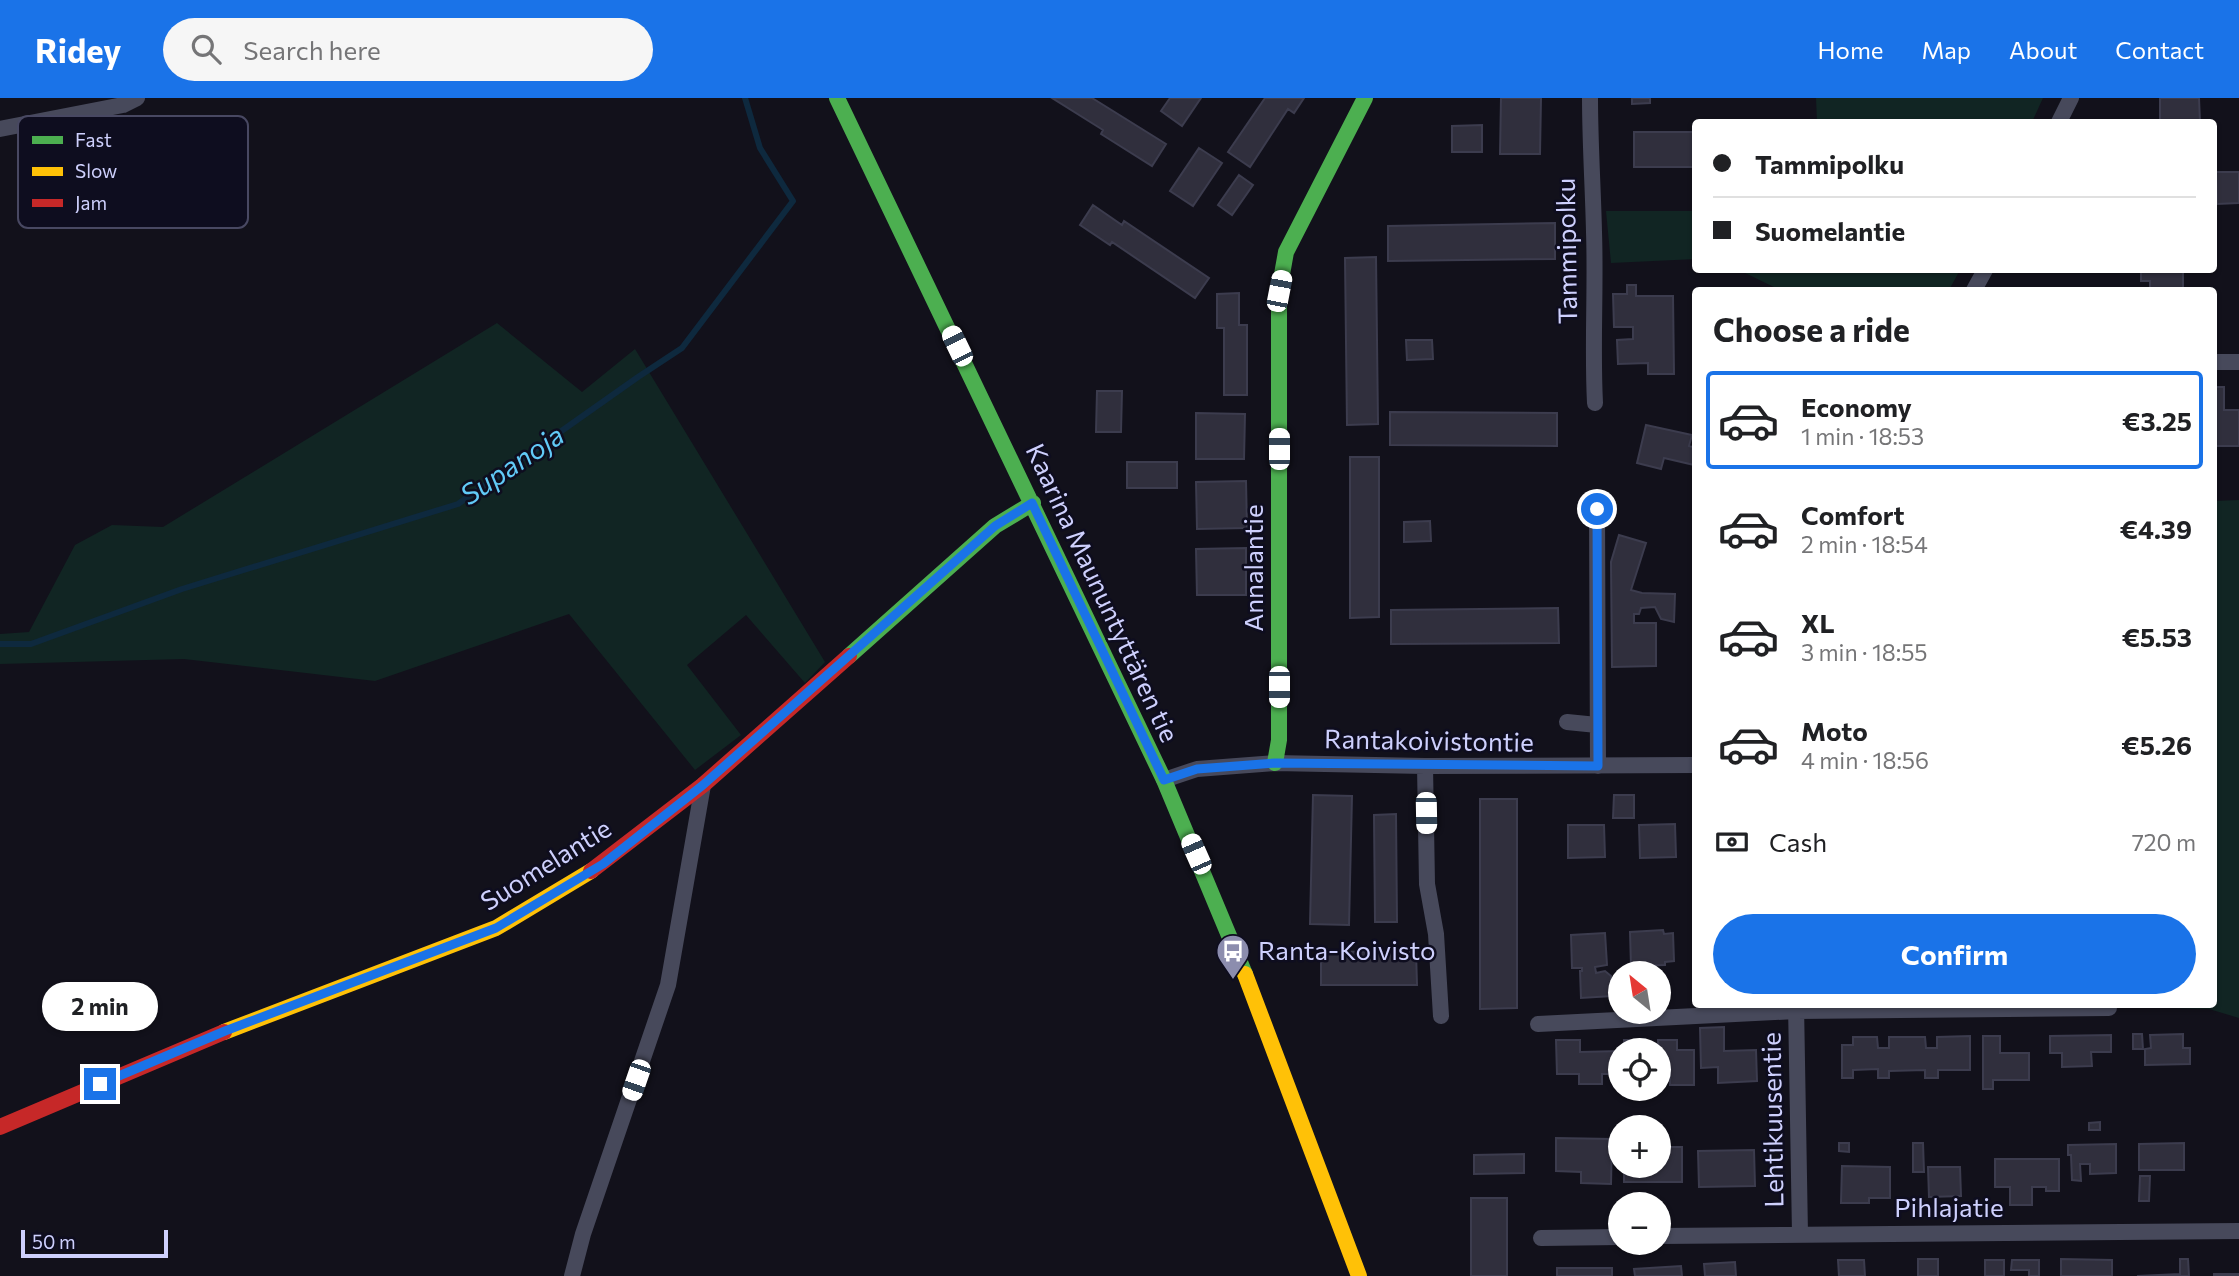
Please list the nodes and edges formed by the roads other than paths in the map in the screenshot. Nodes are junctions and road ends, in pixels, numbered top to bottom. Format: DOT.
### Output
graph roads {
  1 [pos="137,98"];
  2 [pos="837,98"];
  3 [pos="1365,98"];
  4 [pos="1590,98"];
  5 [pos="2071,98"];
  6 [pos="67,116"];
  7 [pos="2060,119"];
  8 [pos="18,125"];
  9 [pos="0,129"];
  10 [pos="2217,362"];
  11 [pos="2239,362"];
  12 [pos="1595,403"];
  13 [pos="1032,503"];
  14 [pos="1597,509"];
  15 [pos="1567,722"];
  16 [pos="1597,725"];
  17 [pos="1275,763"];
  18 [pos="1692,765"];
  19 [pos="1425,766"];
  20 [pos="1598,766"];
  21 [pos="1164,780"];
  22 [pos="703,785"];
  23 [pos="1796,1008"];
  24 [pos="2109,1008"];
  25 [pos="1441,1016"];
  26 [pos="1538,1024"];
  27 [pos="0,1127"];
  28 [pos="2239,1231"];
  29 [pos="1800,1234"];
  30 [pos="1671,1236"];
  31 [pos="1608,1237"];
  32 [pos="1541,1238"];
  33 [pos="572,1276"];
  34 [pos="1359,1276"];
  1 -- 6 [label="street"];
  2 -- 13 [label="street, Kaarina Maununtyttären tie"];
  3 -- 17 [label="street, Annalantie"];
  4 -- 12 [label="street, Tammipolku"];
  5 -- 7 [label="street"];
  8 -- 9 [label="street"];
  10 -- 11 [label="street"];
  13 -- 21 [label="street, Kaarina Maununtyttären tie"];
  13 -- 22 [label="street, Suomelantie"];
  14 -- 16 [label="street"];
  15 -- 16 [label="street"];
  16 -- 20 [label="street"];
  17 -- 19 [label="street, Rantakoivistontie"];
  17 -- 21 [label="street, Rantakoivistontie"];
  18 -- 20 [label="street, Rantakoivistontie"];
  19 -- 20 [label="street, Rantakoivistontie"];
  19 -- 25 [label="street"];
  21 -- 34 [label="street, Kaarina Maununtyttären tie"];
  22 -- 27 [label="street, Suomelantie"];
  22 -- 33 [label="street"];
  23 -- 24 [label="street"];
  23 -- 26 [label="street"];
  23 -- 29 [label="street, Lehtikuusentie"];
  28 -- 29 [label="street, Pihlajatie"];
  29 -- 30 [label="street, Pihlajatie"];
  31 -- 32 [label="street"];
}
